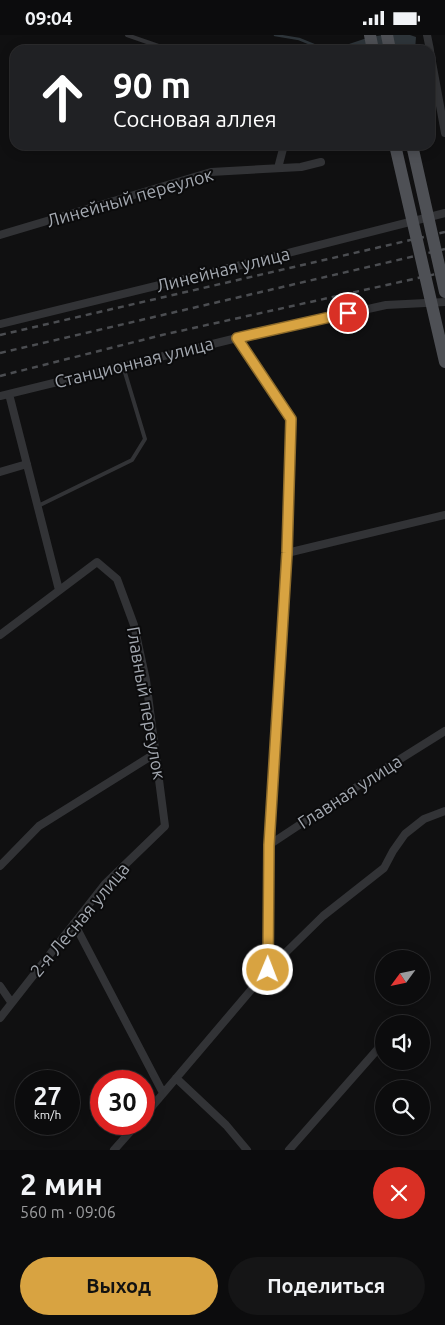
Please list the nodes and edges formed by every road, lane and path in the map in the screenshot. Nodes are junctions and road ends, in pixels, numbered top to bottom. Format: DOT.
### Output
graph roads {
  1 [pos="127,35"];
  2 [pos="156,45"];
  3 [pos="435,75"];
  4 [pos="442,108"];
  5 [pos="445,133"];
  6 [pos="283,150"];
  7 [pos="396,150"];
  8 [pos="413,150"];
  9 [pos="321,162"];
  10 [pos="278,168"];
  11 [pos="445,213"];
  12 [pos="0,235"];
  13 [pos="445,292"];
  14 [pos="445,302"];
  15 [pos="0,324"];
  16 [pos="237,338"];
  17 [pos="445,362"];
  18 [pos="124,366"];
  19 [pos="9,394"];
  20 [pos="0,396"];
  21 [pos="27,464"];
  22 [pos="0,472"];
  23 [pos="38,505"];
  24 [pos="445,515"];
  25 [pos="287,553"];
  26 [pos="59,590"];
  27 [pos="0,635"];
  28 [pos="445,731"];
  29 [pos="156,753"];
  30 [pos="445,811"];
  31 [pos="165,826"];
  32 [pos="269,845"];
  33 [pos="0,866"];
  34 [pos="74,923"];
  35 [pos="268,970"];
  36 [pos="0,986"];
  37 [pos="11,1002"];
  38 [pos="0,1018"];
  39 [pos="375,1052"];
  40 [pos="176,1078"];
  41 [pos="163,1093"];
  42 [pos="155,1103"];
  43 [pos="127,1135"];
  44 [pos="114,1150"];
  45 [pos="248,1150"];
  46 [pos="289,1150"];
  1 -- 2 [label="lane"];
  3 -- 4 [label="street"];
  4 -- 5 [label="street"];
  6 -- 10 [label="street"];
  7 -- 17 [label="main road, bridge"];
  8 -- 13 [label="main road, bridge"];
  9 -- 10 [label="street, Линейный переулок"];
  10 -- 12 [label="street, Линейный переулок"];
  11 -- 15 [label="street, Линейная улица"];
  14 -- 16 [label="street, Станционная улица"];
  16 -- 18 [label="street, Станционная улица"];
  16 -- 25 [label="street"];
  18 -- 19 [label="street, Станционная улица"];
  18 -- 23 [label="lane"];
  19 -- 20 [label="street, Станционная улица"];
  19 -- 21 [label="street"];
  21 -- 22 [label="street"];
  21 -- 23 [label="street"];
  23 -- 26 [label="street"];
  24 -- 25 [label="street"];
  25 -- 32 [label="street"];
  26 -- 27 [label="street"];
  26 -- 29 [label="street, Главный переулок"];
  28 -- 32 [label="street, Главная улица"];
  29 -- 31 [label="street, Главный переулок"];
  29 -- 33 [label="street"];
  30 -- 35 [label="street"];
  31 -- 34 [label="street, 2-я Лесная улица"];
  32 -- 35 [label="street"];
  34 -- 37 [label="street, 2-я Лесная улица"];
  34 -- 41 [label="street"];
  35 -- 40 [label="street"];
  36 -- 37 [label="street"];
  37 -- 38 [label="street, 2-я Лесная улица"];
  39 -- 46 [label="street"];
  40 -- 41 [label="street"];
  40 -- 45 [label="street"];
  41 -- 42 [label="street"];
  43 -- 44 [label="street"];
}
